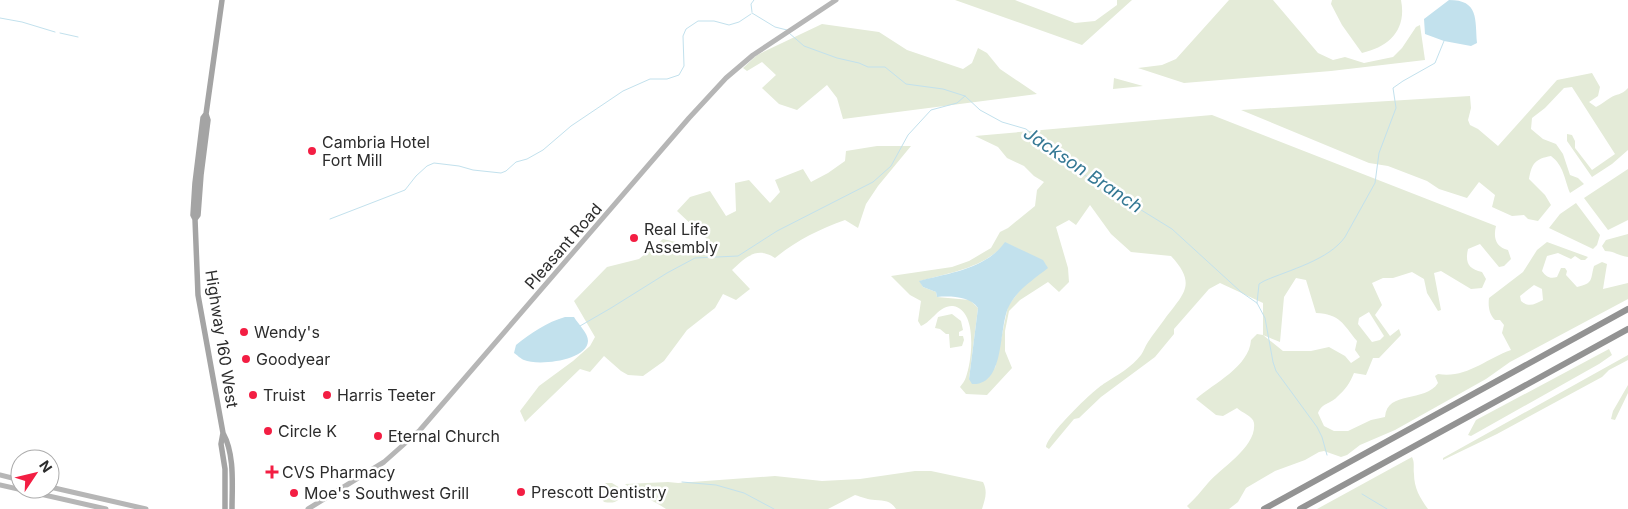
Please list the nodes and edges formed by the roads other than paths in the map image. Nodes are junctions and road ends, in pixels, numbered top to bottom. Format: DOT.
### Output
graph roads {
  1 [pos="222,0"];
  2 [pos="836,0"];
  3 [pos="1628,309"];
  4 [pos="1628,328"];
  5 [pos="223,433"];
  6 [pos="0,485"];
  7 [pos="60,489"];
  8 [pos="106,509"];
  9 [pos="146,509"];
  10 [pos="224,509"];
  11 [pos="232,509"];
  12 [pos="308,509"];
  13 [pos="1264,509"];
  14 [pos="1300,509"];
  1 -- 5 [label="main road, Highway 160 West"];
  2 -- 12 [label="main road, Pleasant Road"];
  3 -- 13 [label="highway"];
  4 -- 14 [label="highway"];
  5 -- 10 [label="main road, Highway 160 West"];
  5 -- 11 [label="main road, Highway 160 West"];
  6 -- 8 [label="main road"];
  7 -- 9 [label="main road"];
}
